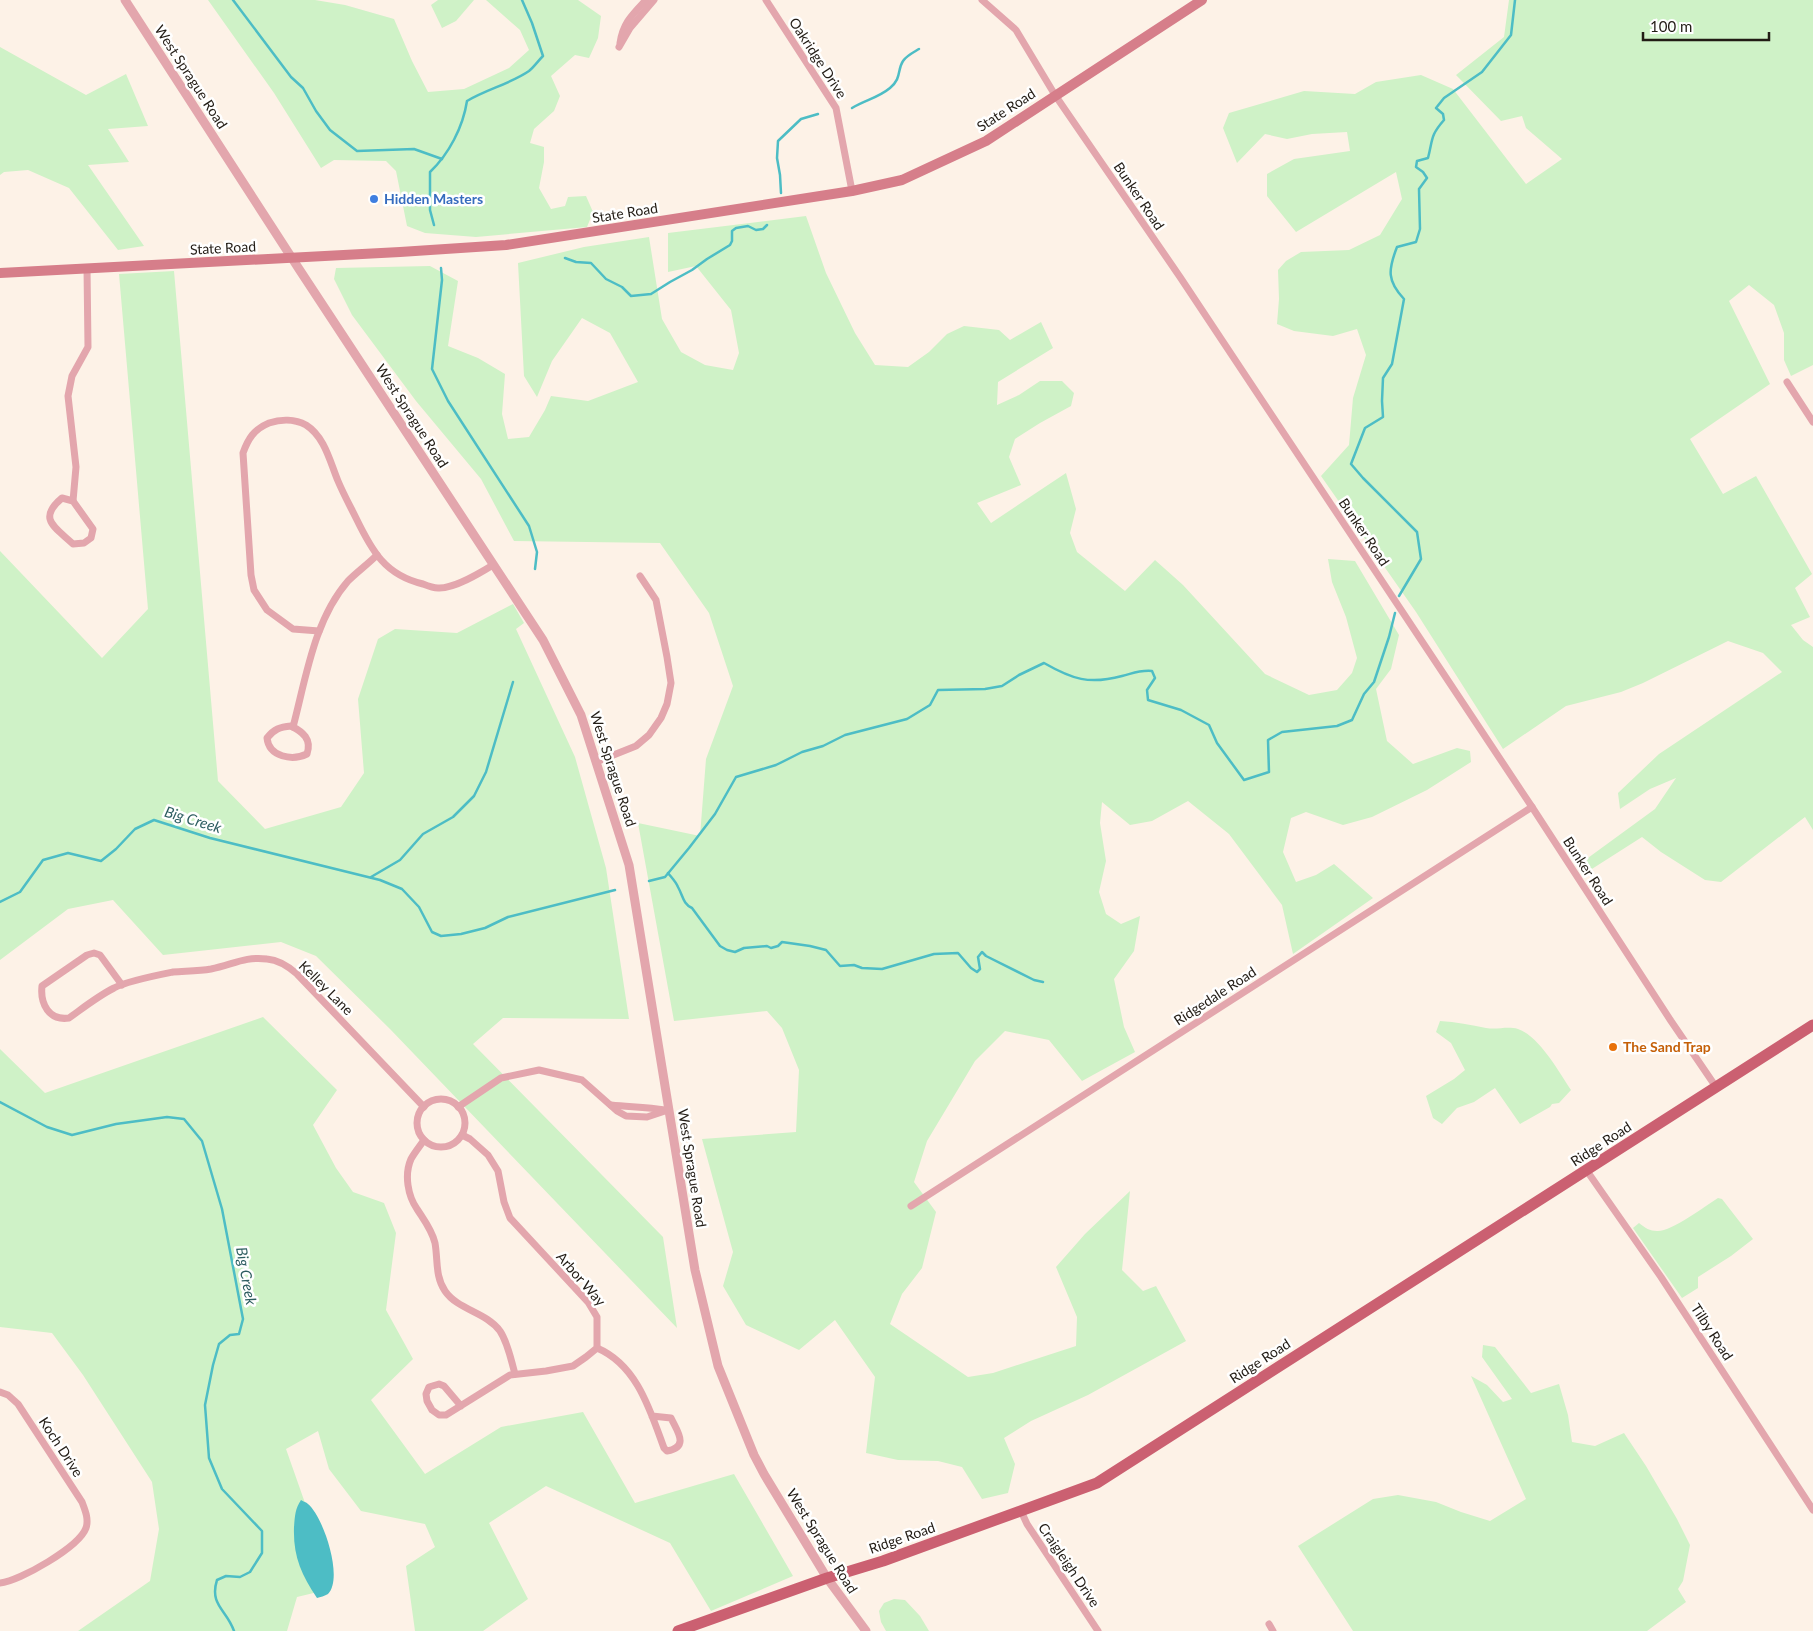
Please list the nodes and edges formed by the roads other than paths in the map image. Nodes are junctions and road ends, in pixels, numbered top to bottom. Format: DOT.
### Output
graph roads {
  1 [pos="125,0"];
  2 [pos="646,0"];
  3 [pos="654,0"];
  4 [pos="766,0"];
  5 [pos="982,0"];
  6 [pos="1202,0"];
  7 [pos="1055,95"];
  8 [pos="852,191"];
  9 [pos="291,257"];
  10 [pos="87,268"];
  11 [pos="0,273"];
  12 [pos="1787,382"];
  13 [pos="1813,422"];
  14 [pos="73,501"];
  15 [pos="377,556"];
  16 [pos="493,565"];
  17 [pos="640,576"];
  18 [pos="319,630"];
  19 [pos="293,727"];
  20 [pos="596,762"];
  21 [pos="1532,807"];
  22 [pos="122,986"];
  23 [pos="1813,1025"];
  24 [pos="1716,1087"];
  25 [pos="424,1107"];
  26 [pos="458,1107"];
  27 [pos="668,1110"];
  28 [pos="462,1135"];
  29 [pos="424,1140"];
  30 [pos="1587,1171"];
  31 [pos="911,1206"];
  32 [pos="597,1348"];
  33 [pos="515,1374"];
  34 [pos="0,1392"];
  35 [pos="461,1406"];
  36 [pos="652,1416"];
  37 [pos="1813,1510"];
  38 [pos="1021,1511"];
  39 [pos="827,1578"];
  40 [pos="0,1583"];
  41 [pos="1268,1624"];
  42 [pos="678,1631"];
  43 [pos="866,1631"];
  44 [pos="1098,1631"];
  45 [pos="1274,1631"];
  1 -- 9 [label="street, West Sprague Road"];
  2 -- 3 [label="street"];
  4 -- 8 [label="street, Oakridge Drive"];
  5 -- 7 [label="street, Bunker Road"];
  6 -- 7 [label="main road, State Road"];
  7 -- 8 [label="main road, State Road"];
  7 -- 21 [label="street, Bunker Road"];
  8 -- 9 [label="main road, State Road"];
  9 -- 10 [label="main road, State Road"];
  9 -- 16 [label="street, West Sprague Road"];
  10 -- 11 [label="main road, State Road"];
  10 -- 14 [label="street"];
  12 -- 13 [label="street"];
  14 -- 14 [label="street"];
  15 -- 16 [label="street"];
  15 -- 18 [label="street"];
  15 -- 18 [label="street"];
  16 -- 20 [label="street, West Sprague Road"];
  17 -- 20 [label="street"];
  18 -- 19 [label="street"];
  19 -- 19 [label="street"];
  20 -- 27 [label="street, West Sprague Road"];
  21 -- 24 [label="street, Bunker Road"];
  21 -- 31 [label="street, Ridgedale Road"];
  22 -- 22 [label="street, Kelley Lane"];
  22 -- 25 [label="street, Kelley Lane"];
  23 -- 24 [label="main road, Ridge Road"];
  24 -- 30 [label="main road, Ridge Road"];
  25 -- 26 [label="street"];
  25 -- 29 [label="street"];
  26 -- 27 [label="street"];
  26 -- 28 [label="street"];
  27 -- 39 [label="street, West Sprague Road"];
  28 -- 29 [label="street"];
  28 -- 32 [label="street, Arbor Way"];
  29 -- 33 [label="street"];
  30 -- 37 [label="street, Tilby Road"];
  30 -- 38 [label="main road, Ridge Road"];
  32 -- 33 [label="street"];
  32 -- 36 [label="street"];
  33 -- 35 [label="street"];
  34 -- 40 [label="street, Koch Drive"];
  35 -- 35 [label="street"];
  36 -- 36 [label="street"];
  38 -- 39 [label="main road, Ridge Road"];
  38 -- 44 [label="street, Craigleigh Drive"];
  39 -- 42 [label="main road, Ridge Road"];
  39 -- 43 [label="street, West Sprague Road"];
  41 -- 45 [label="street"];
}
